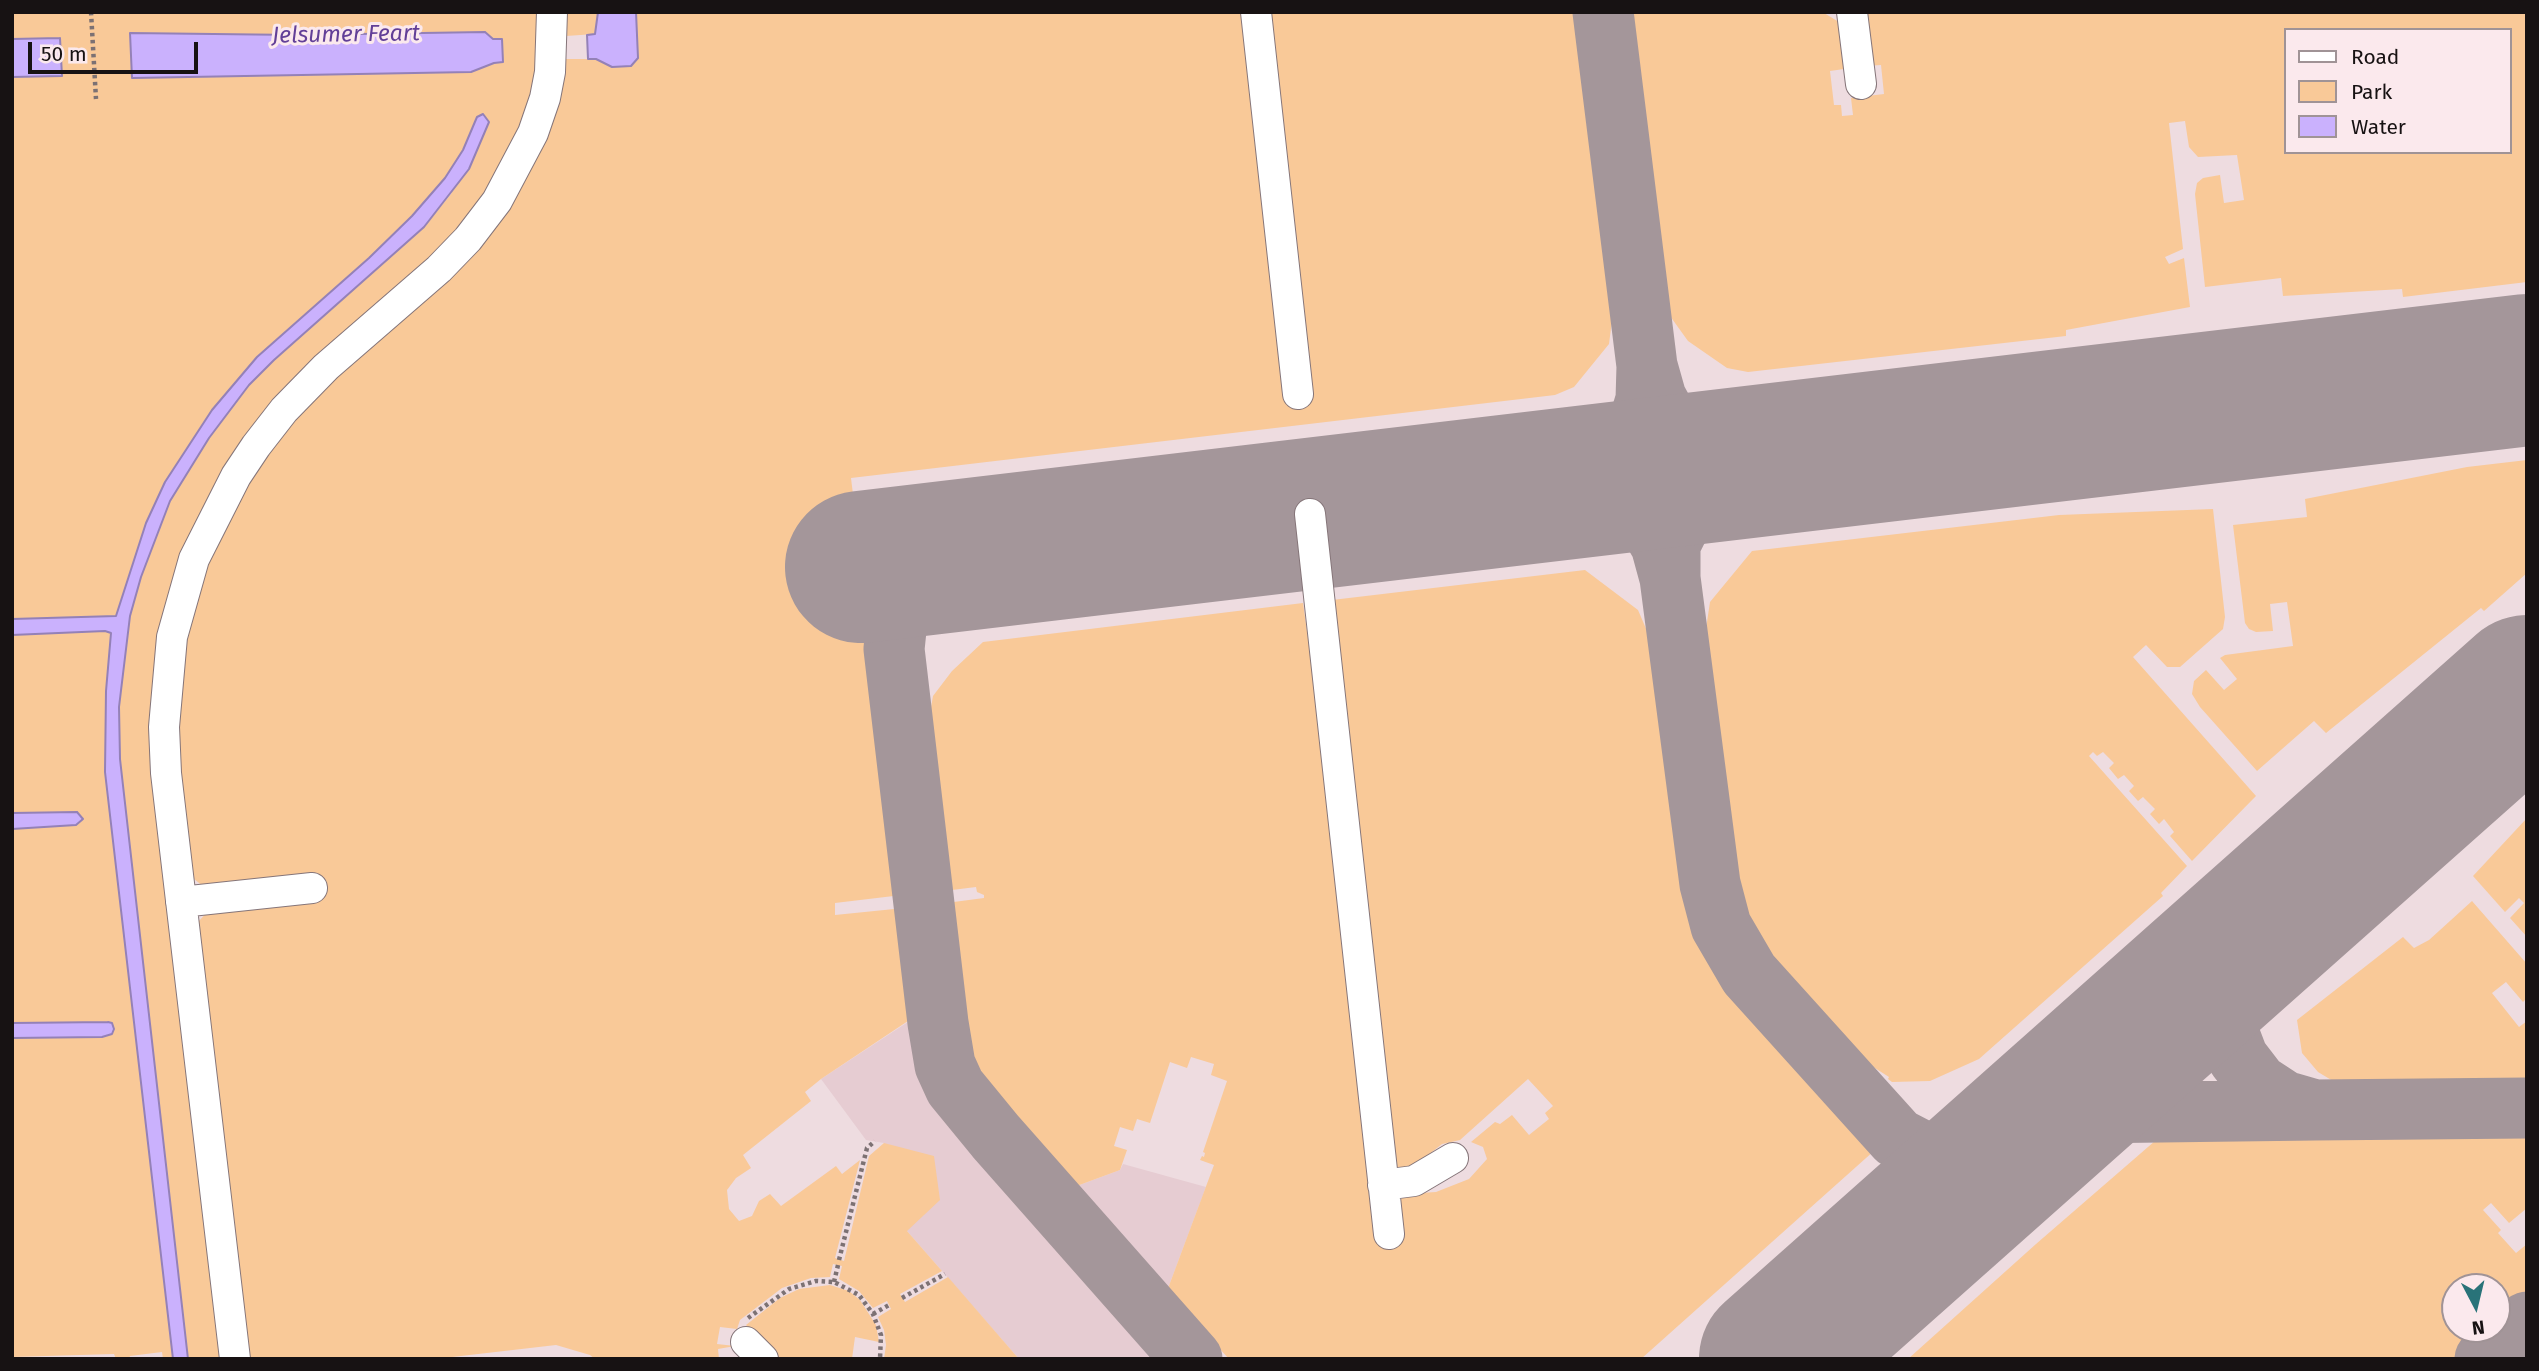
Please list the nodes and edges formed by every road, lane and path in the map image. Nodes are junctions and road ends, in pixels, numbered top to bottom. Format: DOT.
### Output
graph roads {
  1 [pos="91,12"];
  2 [pos="552,12"];
  3 [pos="1256,12"];
  4 [pos="1852,12"];
  5 [pos="1861,84"];
  6 [pos="96,99"];
  7 [pos="1298,394"];
  8 [pos="1310,514"];
  9 [pos="312,888"];
  10 [pos="181,902"];
  11 [pos="875,1141"];
  12 [pos="1453,1158"];
  13 [pos="1383,1185"];
  14 [pos="1389,1234"];
  15 [pos="945,1274"];
  16 [pos="834,1282"];
  17 [pos="902,1298"];
  18 [pos="889,1305"];
  19 [pos="873,1314"];
  20 [pos="754,1350"];
  21 [pos="235,1359"];
  22 [pos="880,1359"];
  1 -- 6 [label="path"];
  2 -- 10 [label="street"];
  3 -- 7 [label="street"];
  4 -- 5 [label="street"];
  8 -- 13 [label="street"];
  9 -- 10 [label="street"];
  10 -- 21 [label="street"];
  11 -- 16 [label="path"];
  12 -- 13 [label="street"];
  13 -- 14 [label="street"];
  15 -- 17 [label="path"];
  16 -- 19 [label="path"];
  16 -- 20 [label="path"];
  18 -- 19 [label="path"];
  19 -- 22 [label="path"];
}
